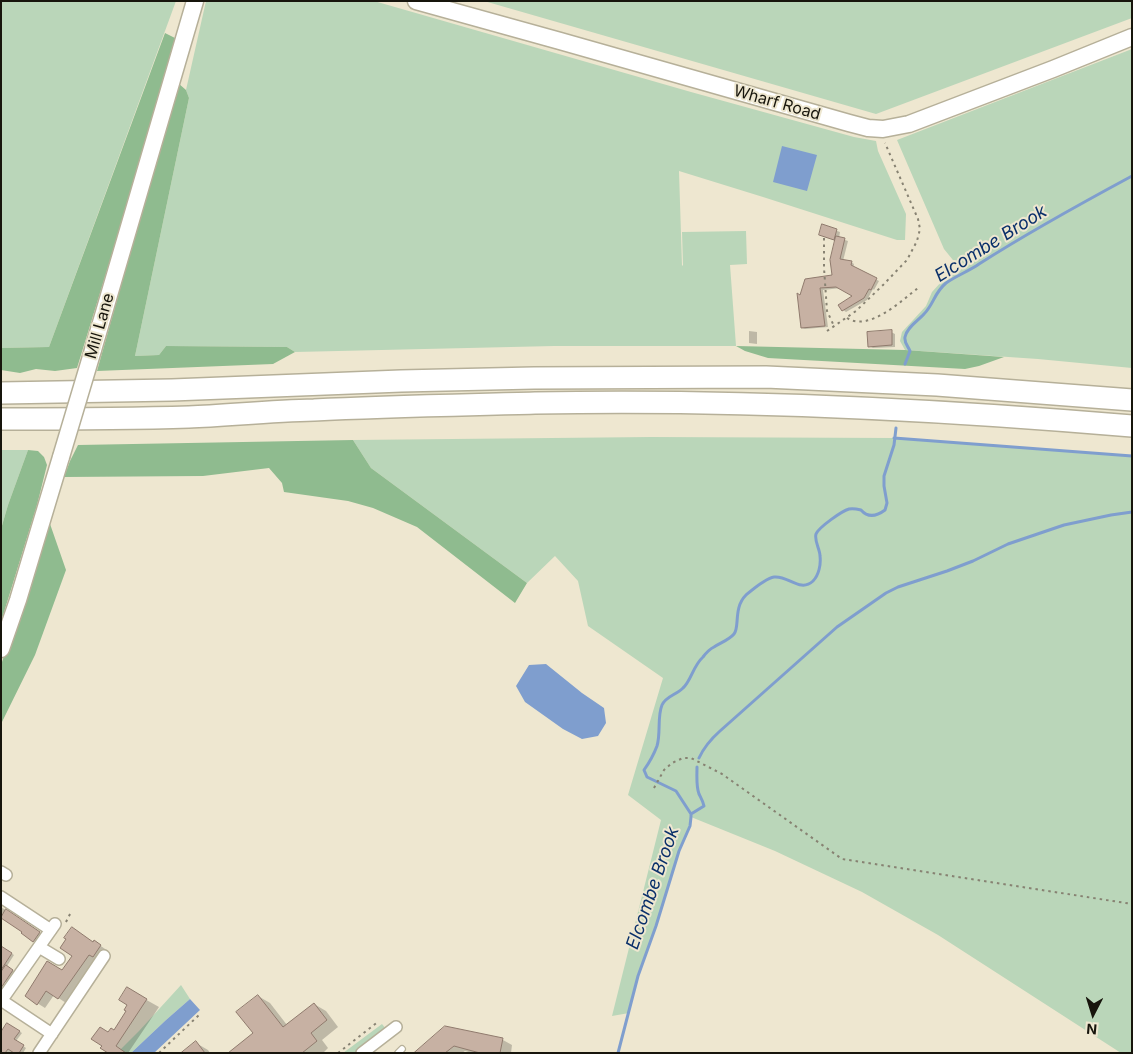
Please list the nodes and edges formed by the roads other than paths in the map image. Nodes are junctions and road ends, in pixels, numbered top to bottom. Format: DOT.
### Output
graph roads {
  1 [pos="195,1"];
  2 [pos="416,1"];
  3 [pos="1132,37"];
  4 [pos="1,393"];
  5 [pos="1132,400"];
  6 [pos="1,419"];
  7 [pos="1132,426"];
  8 [pos="1,649"];
  9 [pos="1,897"];
  10 [pos="39,947"];
  11 [pos="104,956"];
  12 [pos="59,959"];
  13 [pos="1,1001"];
  14 [pos="396,1027"];
  15 [pos="52,1034"];
  16 [pos="39,1053"];
  17 [pos="362,1053"];
  1 -- 8 [label="main road, Mill Lane, bridge"];
  2 -- 3 [label="main road, Wharf Road"];
  4 -- 5 [label="highway"];
  6 -- 7 [label="highway"];
  9 -- 10 [label="street"];
  10 -- 12 [label="street"];
  10 -- 13 [label="street"];
  11 -- 15 [label="street"];
  13 -- 15 [label="street"];
  14 -- 17 [label="street"];
  15 -- 16 [label="street"];
}
